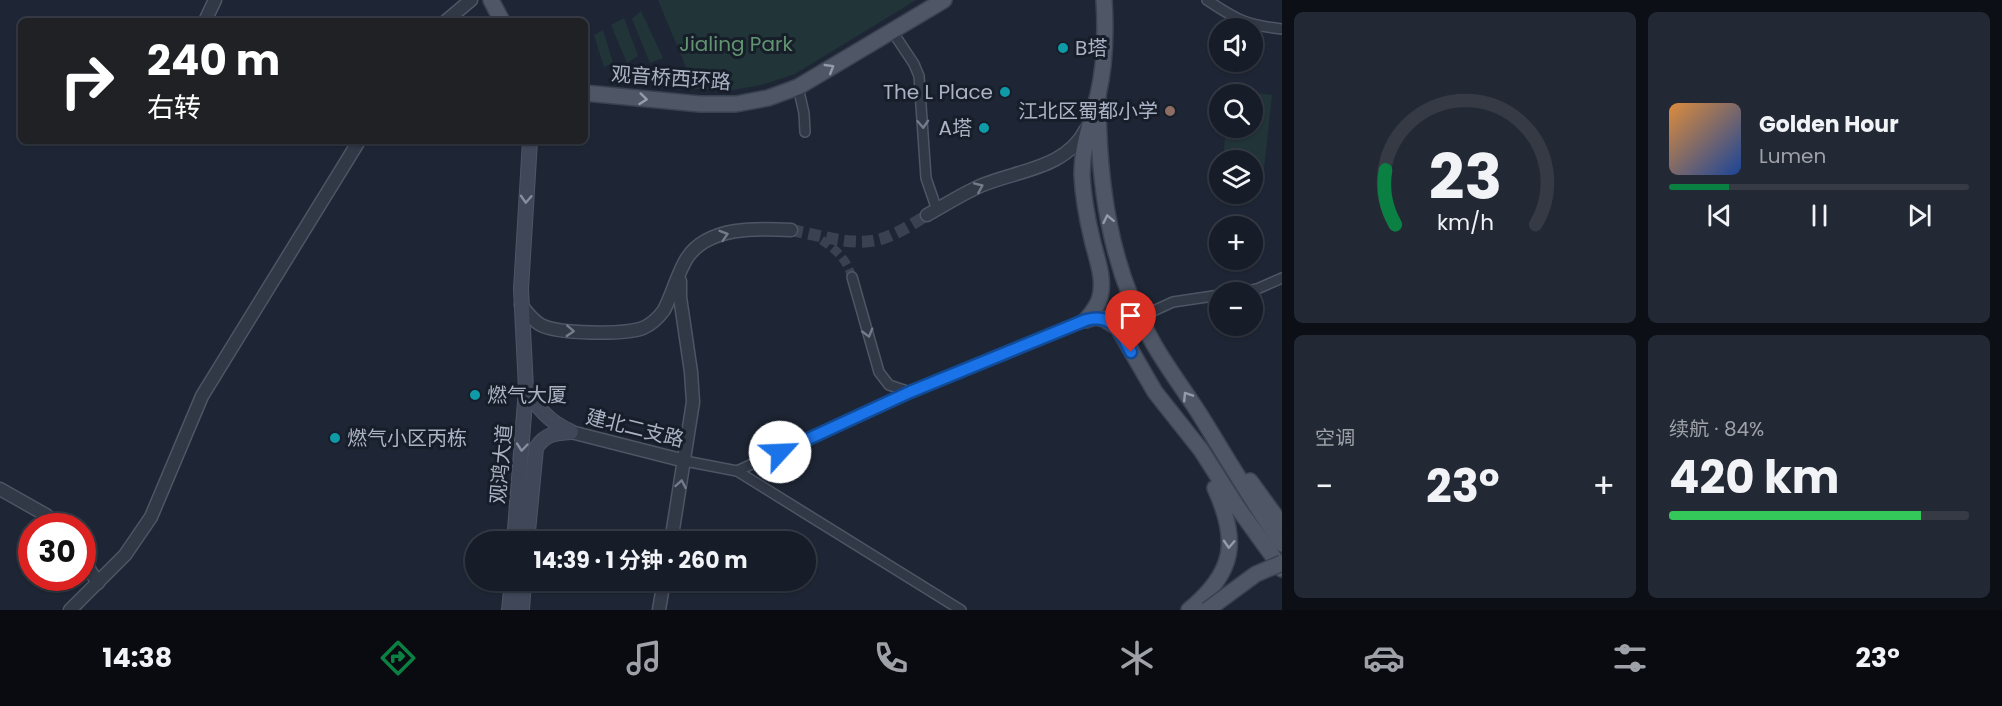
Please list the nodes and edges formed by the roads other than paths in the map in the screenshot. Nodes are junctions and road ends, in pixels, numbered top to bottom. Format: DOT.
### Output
graph roads {
  1 [pos="215,0"];
  2 [pos="471,0"];
  3 [pos="491,0"];
  4 [pos="944,0"];
  5 [pos="1104,0"];
  6 [pos="1207,0"];
  7 [pos="206,18"];
  8 [pos="450,18"];
  9 [pos="500,18"];
  10 [pos="1282,29"];
  11 [pos="892,31"];
  12 [pos="798,87"];
  13 [pos="588,93"];
  14 [pos="1098,96"];
  15 [pos="1089,123"];
  16 [pos="806,132"];
  17 [pos="357,144"];
  18 [pos="530,144"];
  19 [pos="932,212"];
  20 [pos="792,230"];
  21 [pos="681,271"];
  22 [pos="852,277"];
  23 [pos="1282,278"];
  24 [pos="1263,287"];
  25 [pos="1209,297"];
  26 [pos="521,304"];
  27 [pos="1140,317"];
  28 [pos="1086,320"];
  29 [pos="526,389"];
  30 [pos="910,392"];
  31 [pos="1155,392"];
  32 [pos="572,432"];
  33 [pos="685,461"];
  34 [pos="737,471"];
  35 [pos="1215,488"];
  36 [pos="0,489"];
  37 [pos="1245,503"];
  38 [pos="42,513"];
  39 [pos="1282,525"];
  40 [pos="515,531"];
  41 [pos="528,531"];
  42 [pos="673,531"];
  43 [pos="1282,544"];
  44 [pos="1282,563"];
  45 [pos="1282,569"];
  46 [pos="96,581"];
  47 [pos="1282,583"];
  48 [pos="98,584"];
  49 [pos="511,591"];
  50 [pos="523,591"];
  51 [pos="662,591"];
  52 [pos="70,610"];
  53 [pos="509,610"];
  54 [pos="522,610"];
  55 [pos="659,610"];
  56 [pos="961,610"];
  57 [pos="1189,610"];
  58 [pos="1207,610"];
  1 -- 7 [label="street"];
  2 -- 8 [label="street"];
  3 -- 9 [label="main road"];
  4 -- 11 [label="main road, 观音桥西环路"];
  5 -- 14 [label="main road"];
  6 -- 10 [label="street"];
  12 -- 11 [label="main road, 观音桥西环路, one-way"];
  11 -- 19 [label="street, one-way"];
  13 -- 12 [label="main road, 观音桥西环路, one-way"];
  12 -- 16 [label="street"];
  14 -- 15 [label="main road"];
  27 -- 14 [label="main road, one-way"];
  19 -- 15 [label="street, one-way"];
  15 -- 28 [label="main road"];
  17 -- 48 [label="street"];
  18 -- 26 [label="main road, one-way"];
  21 -- 20 [label="street, one-way"];
  26 -- 21 [label="street, one-way"];
  21 -- 33 [label="street"];
  22 -- 30 [label="street, one-way"];
  23 -- 24 [label="street"];
  25 -- 27 [label="street"];
  26 -- 29 [label="main road"];
  37 -- 27 [label="main road, one-way"];
  28 -- 30 [label="street"];
  28 -- 31 [label="main road"];
  29 -- 32 [label="main road, 建北二支路"];
  29 -- 40 [label="main road, 观鸿大道, one-way"];
  30 -- 34 [label="street"];
  31 -- 35 [label="main road"];
  31 -- 37 [label="main road"];
  32 -- 33 [label="street, 建北二支路"];
  32 -- 41 [label="main road, 观鸿大道"];
  33 -- 34 [label="street, 建北二支路"];
  42 -- 33 [label="street, one-way"];
  34 -- 56 [label="street, 建北二支路"];
  35 -- 37 [label="main road"];
  35 -- 57 [label="main road, one-way"];
  36 -- 38 [label="street"];
  37 -- 39 [label="main road"];
  37 -- 43 [label="main road"];
  37 -- 45 [label="main road"];
  37 -- 47 [label="main road"];
  44 -- 58 [label="main road, bridge"];
  46 -- 48 [label="street"];
  48 -- 52 [label="street"];
  49 -- 53 [label="main road"];
  50 -- 54 [label="main road"];
  51 -- 55 [label="street"];
}
